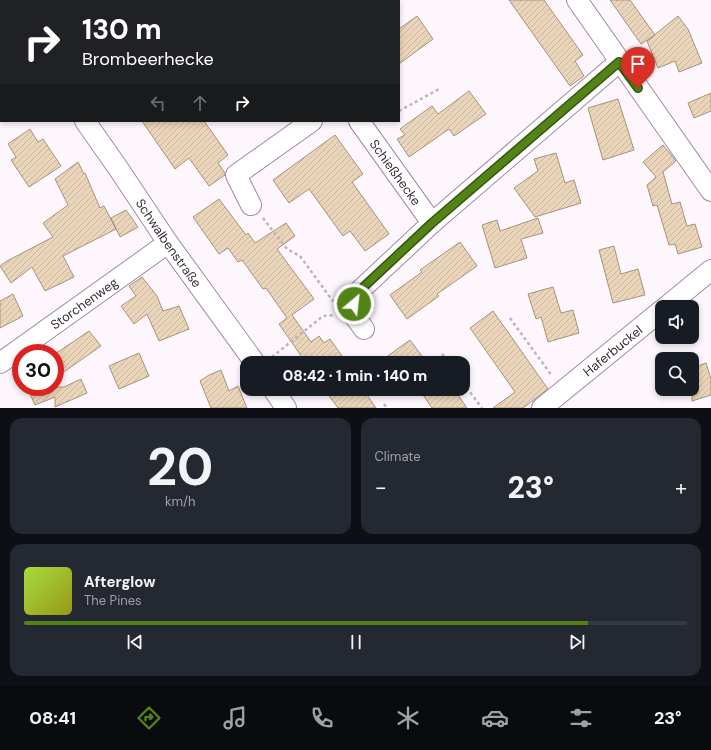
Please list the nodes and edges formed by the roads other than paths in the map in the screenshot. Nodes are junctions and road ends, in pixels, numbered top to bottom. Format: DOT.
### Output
graph roads {
  1 [pos="577,0"];
  2 [pos="619,62"];
  3 [pos="86,122"];
  4 [pos="311,122"];
  5 [pos="360,122"];
  6 [pos="711,191"];
  7 [pos="251,205"];
  8 [pos="432,223"];
  9 [pos="168,243"];
  10 [pos="711,270"];
  11 [pos="675,300"];
  12 [pos="655,316"];
  13 [pos="358,321"];
  14 [pos="256,356"];
  15 [pos="0,363"];
  16 [pos="278,396"];
  17 [pos="286,408"];
  18 [pos="542,408"];
  1 -- 2 [label="street"];
  2 -- 6 [label="street"];
  2 -- 8 [label="street"];
  3 -- 9 [label="street, Schwalbenstraße"];
  4 -- 7 [label="street"];
  5 -- 8 [label="street, Schießhecke"];
  8 -- 13 [label="street"];
  9 -- 14 [label="street, Schwalbenstraße"];
  9 -- 15 [label="street, Storchenweg"];
  10 -- 11 [label="street"];
  12 -- 18 [label="street, Haferbuckel"];
  16 -- 17 [label="street"];
}
